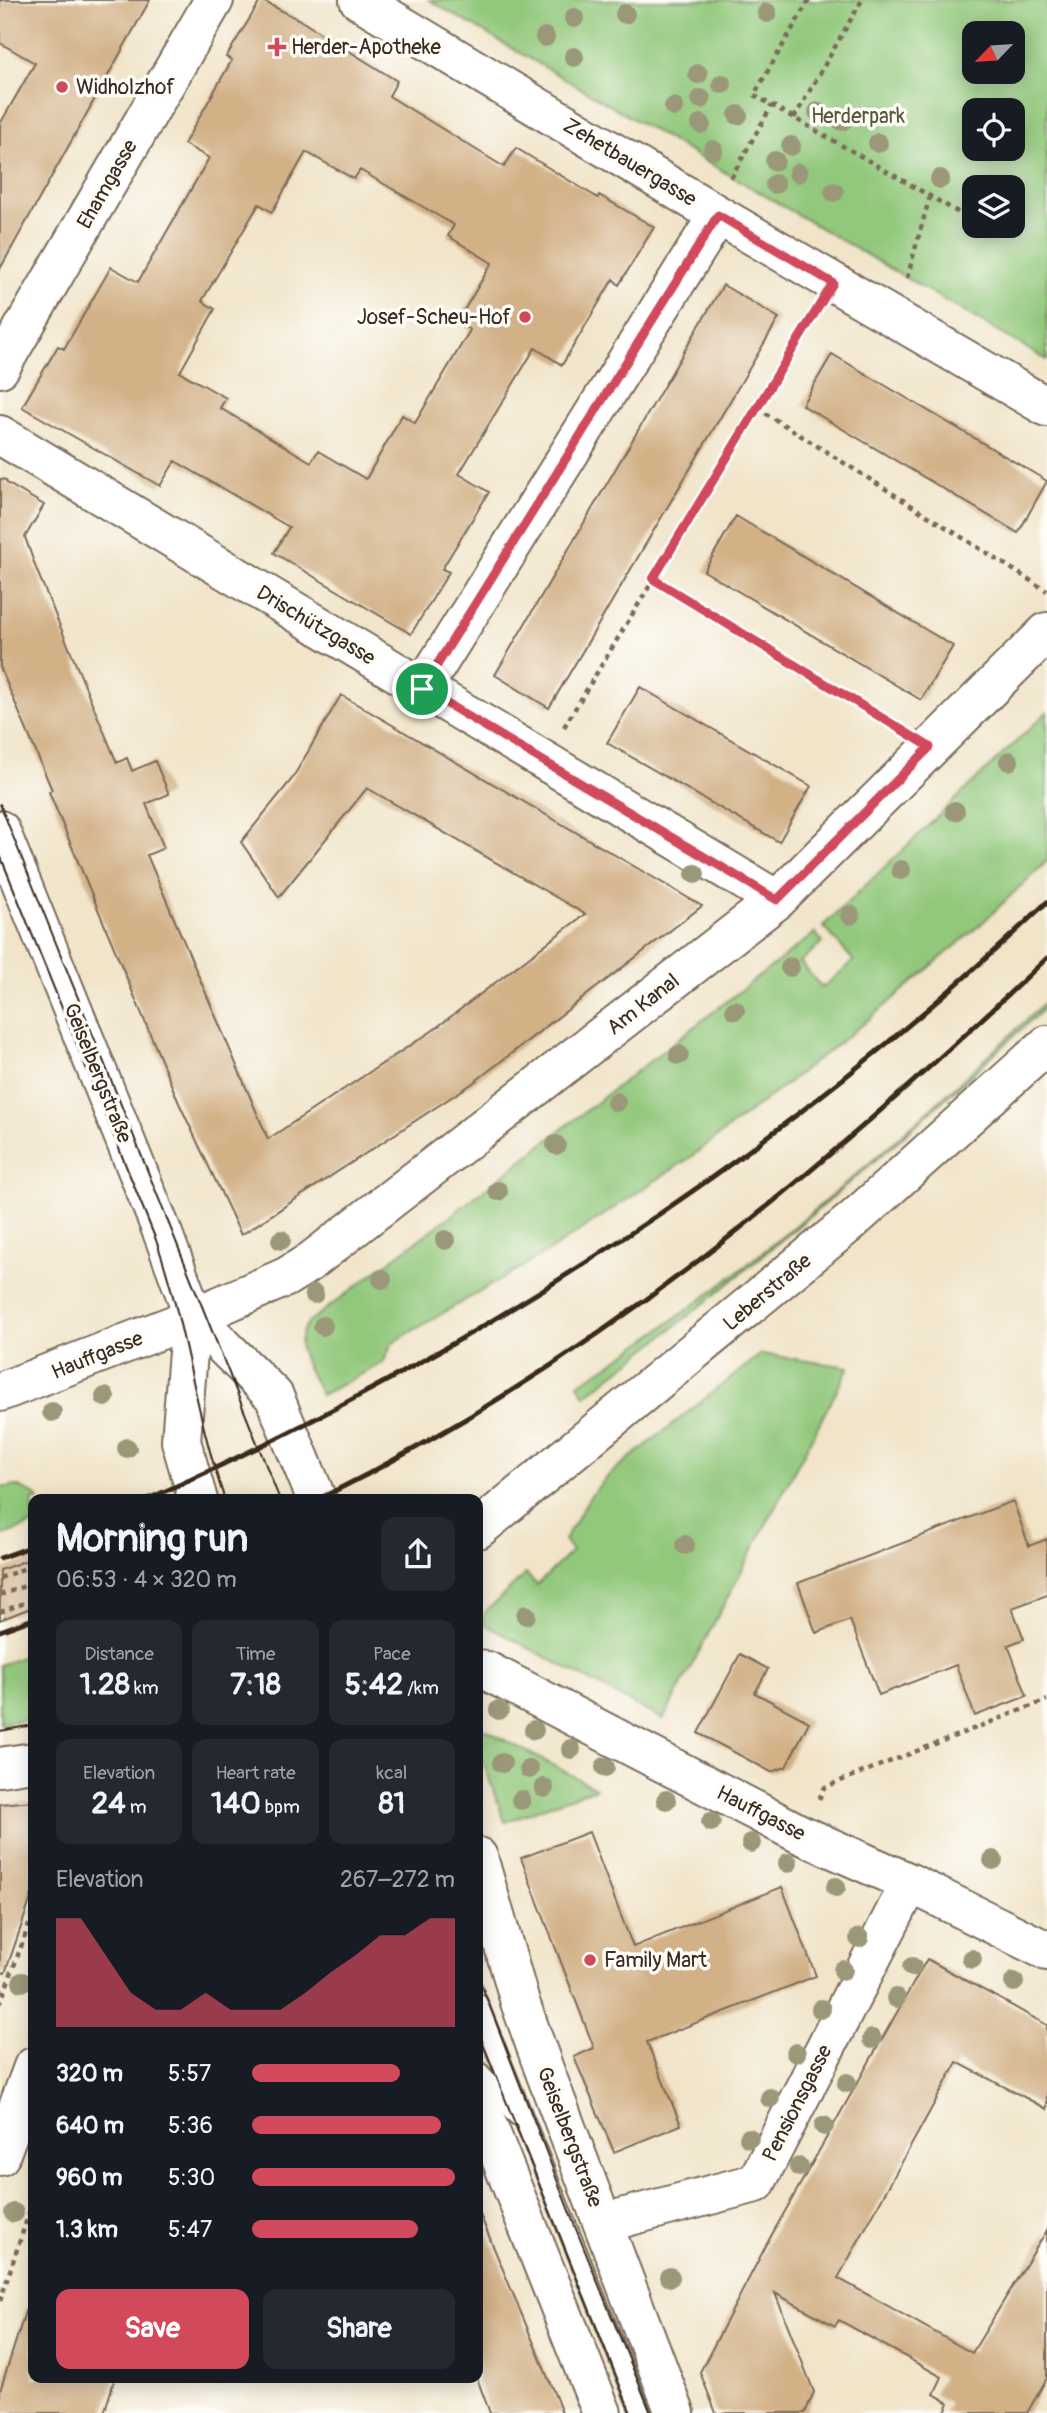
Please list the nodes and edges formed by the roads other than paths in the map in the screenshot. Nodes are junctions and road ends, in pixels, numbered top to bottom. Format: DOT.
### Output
graph roads {
  1 [pos="214,0"];
  2 [pos="359,0"];
  3 [pos="718,215"];
  4 [pos="0,368"];
  5 [pos="1047,407"];
  6 [pos="0,435"];
  7 [pos="1047,632"];
  8 [pos="422,689"];
  9 [pos="0,830"];
  10 [pos="777,900"];
  11 [pos="1047,1045"];
  12 [pos="194,1317"];
  13 [pos="0,1392"];
  14 [pos="196,1494"];
  15 [pos="315,1494"];
  16 [pos="483,1525"];
  17 [pos="483,1671"];
  18 [pos="28,1763"];
  19 [pos="0,1767"];
  20 [pos="483,1874"];
  21 [pos="910,1883"];
  22 [pos="1047,1951"];
  23 [pos="483,2017"];
  24 [pos="483,2077"];
  25 [pos="28,2080"];
  26 [pos="483,2114"];
  27 [pos="526,2126"];
  28 [pos="0,2156"];
  29 [pos="603,2223"];
  30 [pos="602,2413"];
  31 [pos="641,2413"];
  32 [pos="676,2413"];
  1 -- 4 [label="street, Ehamgasse"];
  2 -- 3 [label="street, Zehetbauergasse"];
  3 -- 5 [label="street, Zehetbauergasse"];
  3 -- 8 [label="street"];
  6 -- 8 [label="street, Drischützgasse"];
  7 -- 10 [label="street, Am Kanal"];
  8 -- 10 [label="street, Drischützgasse"];
  9 -- 12 [label="street, Geiselbergstraße"];
  10 -- 12 [label="street, Am Kanal"];
  11 -- 16 [label="street, Leberstraße"];
  12 -- 13 [label="street, Hauffgasse"];
  12 -- 14 [label="street"];
  12 -- 15 [label="street, Geiselbergstraße"];
  17 -- 21 [label="street, Hauffgasse"];
  18 -- 19 [label="street"];
  20 -- 29 [label="street, Geiselbergstraße"];
  21 -- 22 [label="street, Hauffgasse"];
  21 -- 29 [label="street, Pensionsgasse"];
  23 -- 27 [label="lane"];
  24 -- 27 [label="lane"];
  25 -- 28 [label="street"];
  26 -- 30 [label="street"];
  27 -- 31 [label="lane"];
  29 -- 32 [label="street, Geiselbergstraße"];
}
